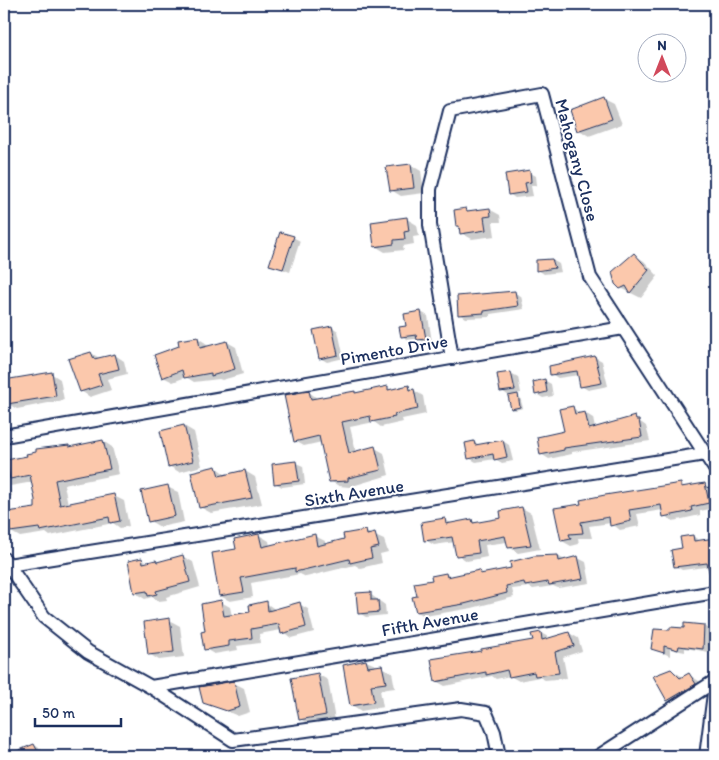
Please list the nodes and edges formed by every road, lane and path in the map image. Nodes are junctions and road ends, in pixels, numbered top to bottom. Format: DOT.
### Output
graph roads {
  1 [pos="623,328"];
  2 [pos="452,358"];
  3 [pos="4,436"];
  4 [pos="706,454"];
  5 [pos="715,469"];
  6 [pos="6,562"];
  7 [pos="715,592"];
  8 [pos="715,681"];
  9 [pos="715,686"];
  10 [pos="151,687"];
  11 [pos="498,756"];
  12 [pos="599,756"];
  13 [pos="706,756"];
  1 -- 2 [label="street, Pimento Drive"];
  1 -- 2 [label="street, Mahogany Close"];
  1 -- 4 [label="street"];
  2 -- 3 [label="street, Pimento Drive"];
  4 -- 5 [label="street"];
  4 -- 6 [label="street, Sixth Avenue"];
  6 -- 10 [label="street"];
  7 -- 10 [label="street, Fifth Avenue"];
  8 -- 12 [label="street"];
  9 -- 13 [label="street"];
  10 -- 11 [label="street"];
}
